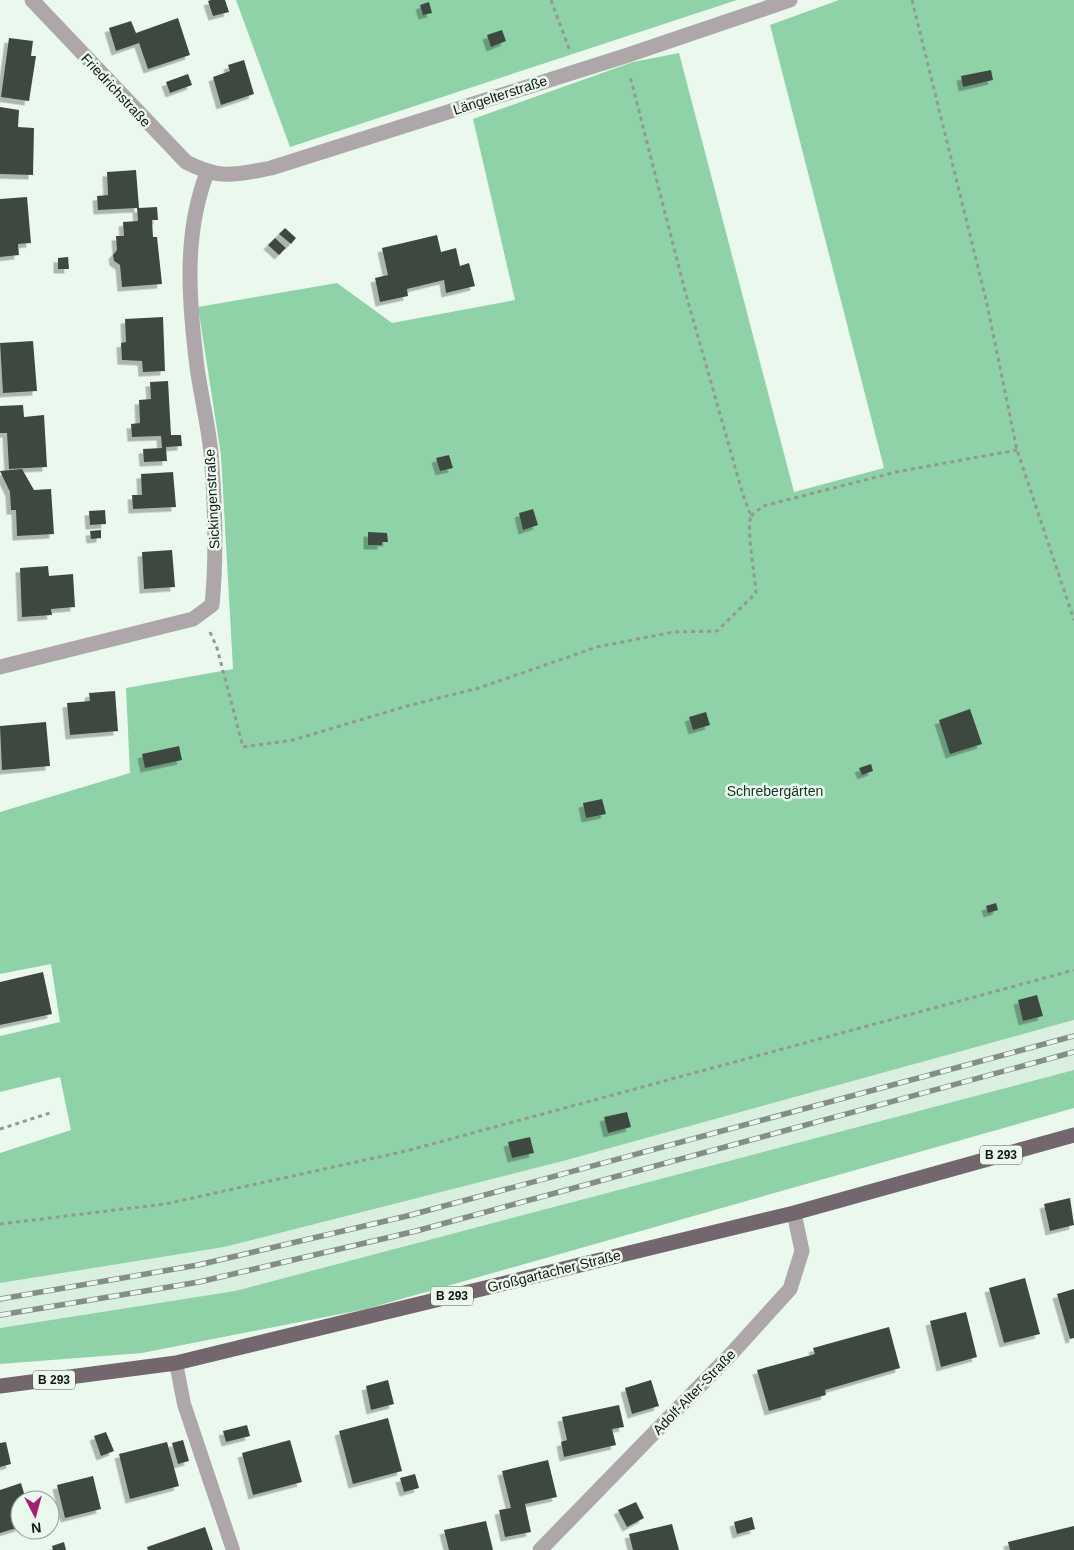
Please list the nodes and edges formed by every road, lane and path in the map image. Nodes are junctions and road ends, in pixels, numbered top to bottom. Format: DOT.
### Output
graph roads {
  1 [pos="32,0"];
  2 [pos="551,0"];
  3 [pos="790,0"];
  4 [pos="912,0"];
  5 [pos="625,56"];
  6 [pos="578,70"];
  7 [pos="207,173"];
  8 [pos="1017,450"];
  9 [pos="751,516"];
  10 [pos="202,613"];
  11 [pos="1074,620"];
  12 [pos="0,667"];
  13 [pos="1074,970"];
  14 [pos="53,1112"];
  15 [pos="0,1129"];
  16 [pos="1074,1135"];
  17 [pos="794,1213"];
  18 [pos="0,1224"];
  19 [pos="176,1363"];
  20 [pos="0,1386"];
  21 [pos="233,1550"];
  22 [pos="540,1550"];
  1 -- 7 [label="street, Friedrichstraße"];
  2 -- 6 [label="path"];
  3 -- 5 [label="street, Längelterstraße"];
  4 -- 8 [label="path"];
  5 -- 6 [label="street, Längelterstraße"];
  5 -- 9 [label="path"];
  6 -- 7 [label="street, Längelterstraße"];
  7 -- 10 [label="street, Sickingenstraße"];
  8 -- 9 [label="path"];
  8 -- 11 [label="path"];
  9 -- 10 [label="path"];
  10 -- 12 [label="street"];
  13 -- 18 [label="path"];
  14 -- 15 [label="path"];
  16 -- 17 [label="main road, Großgartacher Straße / B 293"];
  17 -- 19 [label="main road, Großgartacher Straße / B 293"];
  17 -- 22 [label="street, Adolf-Alter-Straße"];
  19 -- 20 [label="main road, Großgartacher Straße / B 293"];
  19 -- 21 [label="lane"];
}
